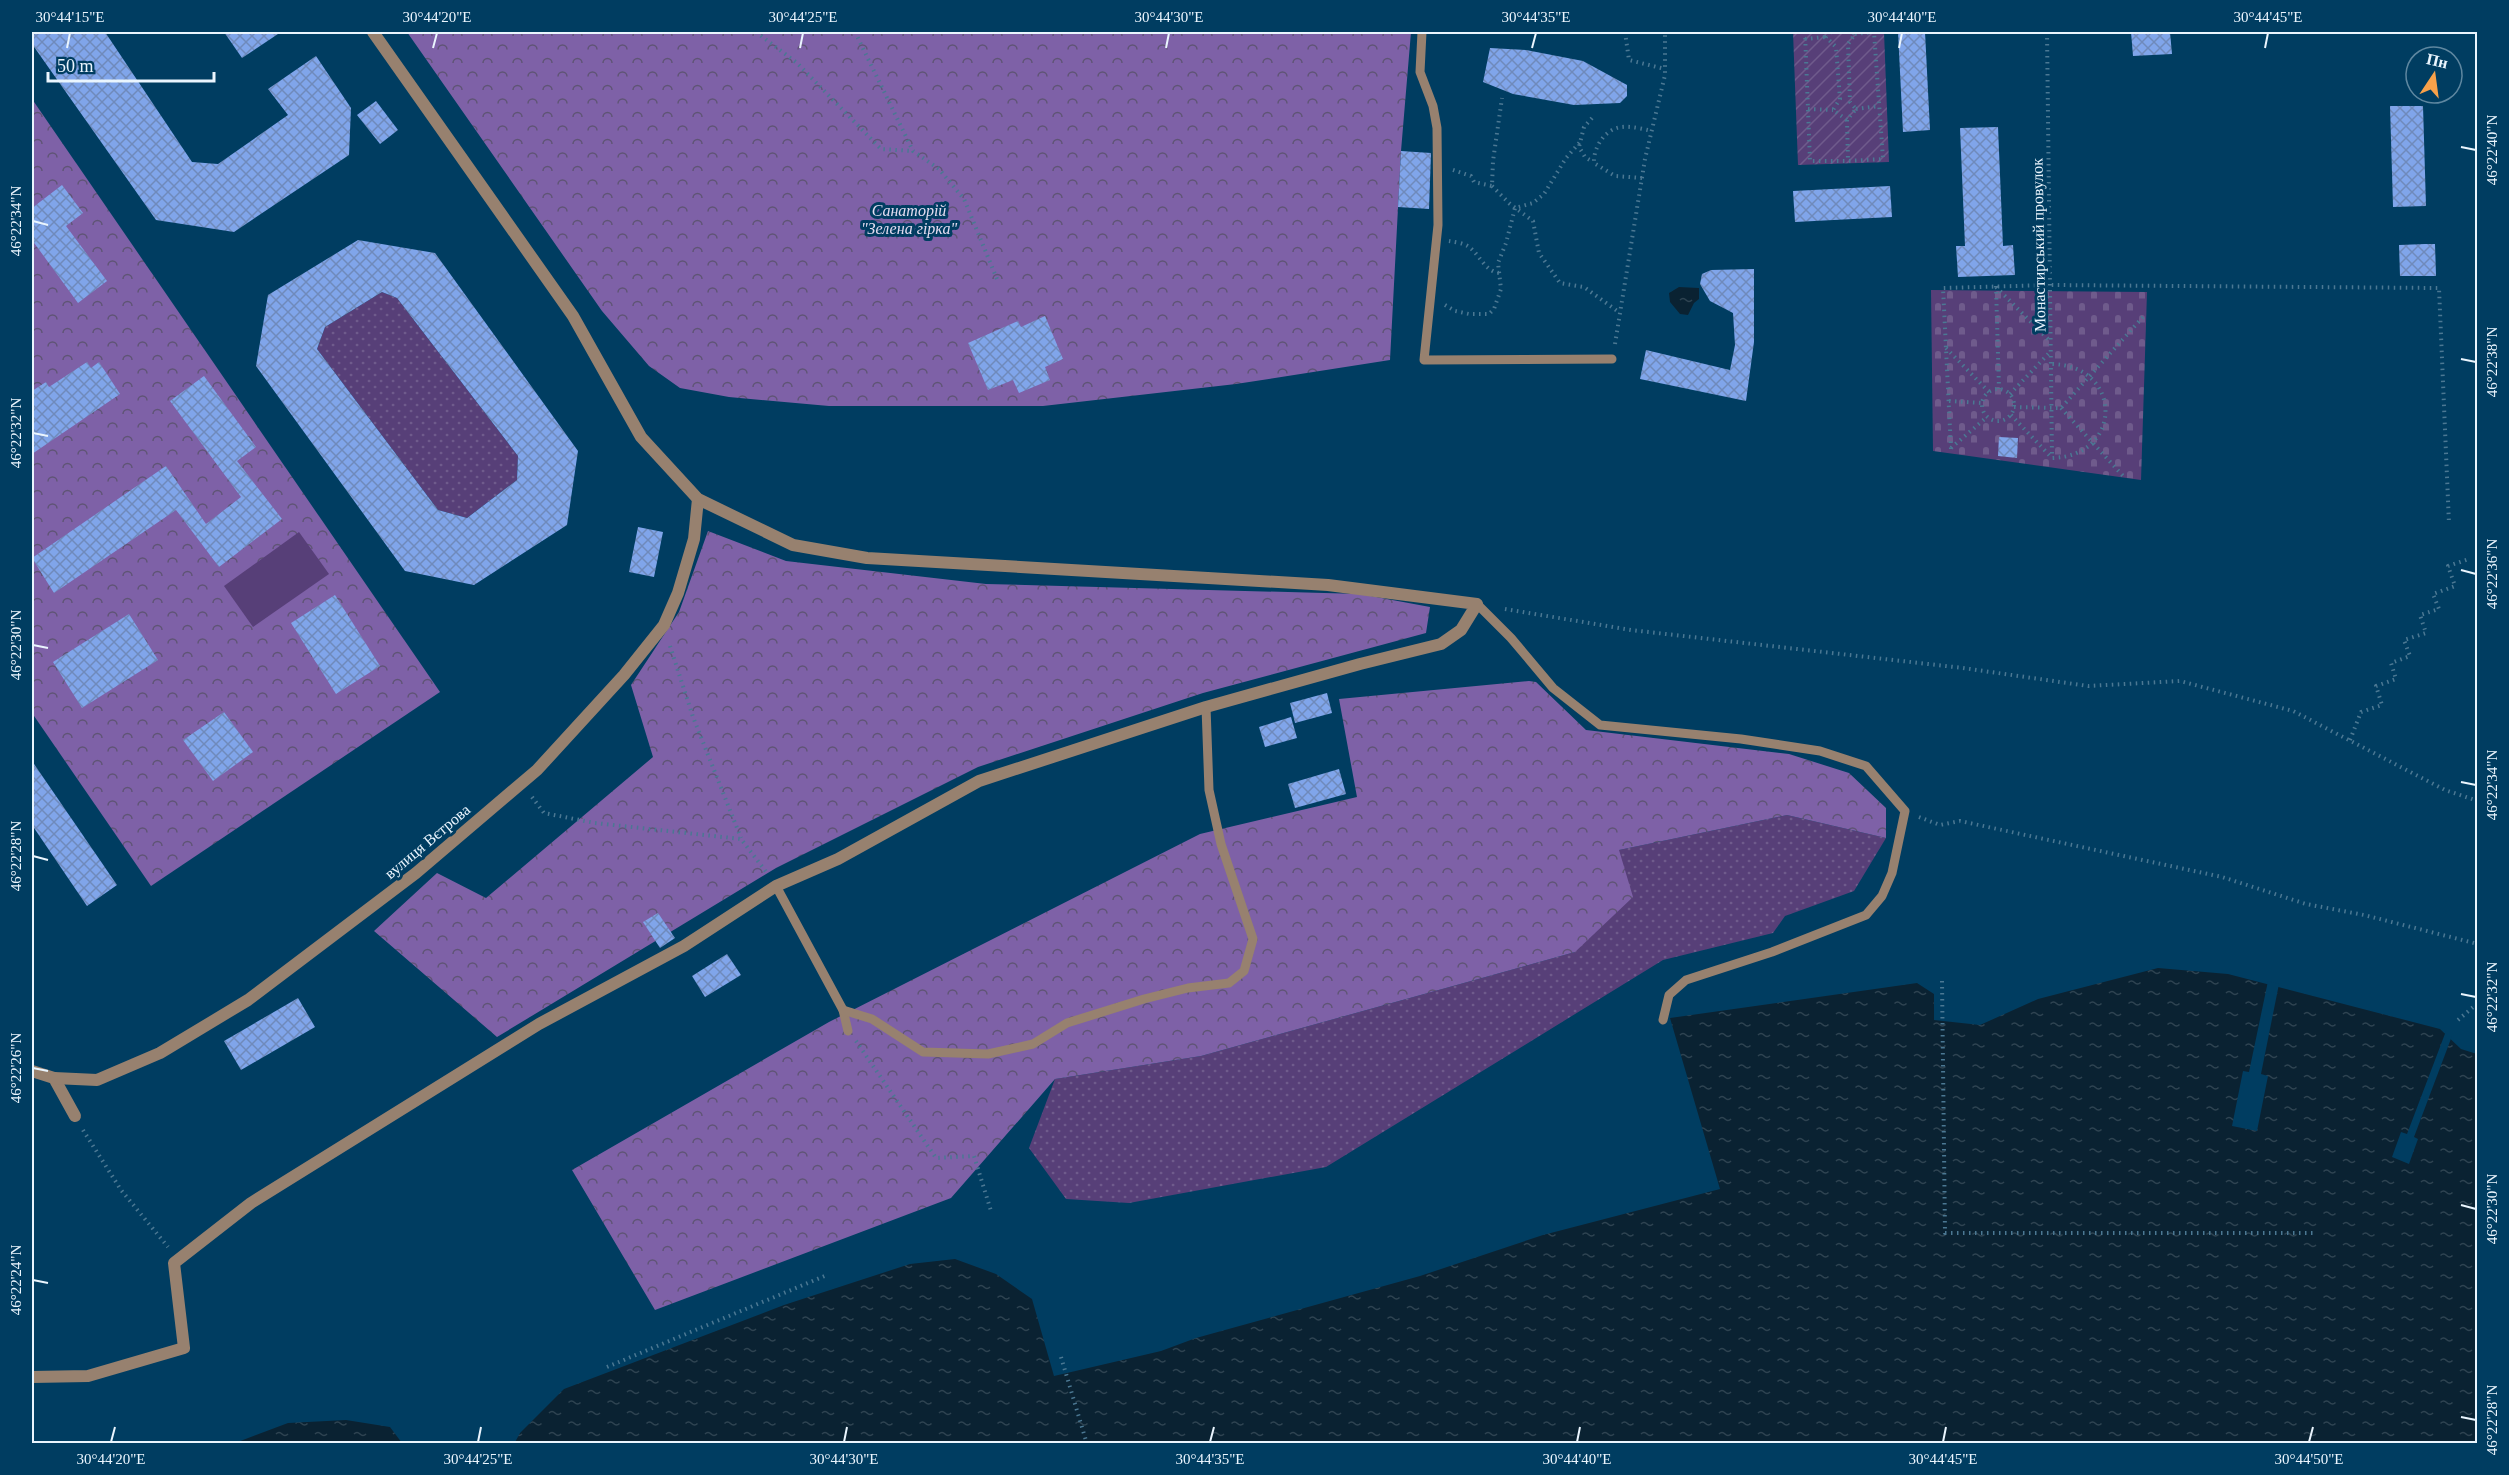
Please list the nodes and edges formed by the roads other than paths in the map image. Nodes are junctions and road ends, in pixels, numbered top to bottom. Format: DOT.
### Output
graph roads {
  1 [pos="373,32"];
  2 [pos="1422,32"];
  3 [pos="1612,359"];
  4 [pos="698,500"];
  5 [pos="1478,604"];
  6 [pos="1206,707"];
  7 [pos="776,886"];
  8 [pos="843,1010"];
  9 [pos="1663,1020"];
  10 [pos="848,1031"];
  11 [pos="32,1071"];
  12 [pos="54,1078"];
  13 [pos="75,1116"];
  14 [pos="32,1377"];
  1 -- 4 [label="street"];
  2 -- 3 [label="lane"];
  4 -- 5 [label="street"];
  4 -- 12 [label="street, вулиця Вєтрова"];
  5 -- 6 [label="street"];
  5 -- 9 [label="lane"];
  6 -- 7 [label="street"];
  6 -- 8 [label="lane"];
  7 -- 8 [label="lane"];
  7 -- 14 [label="street"];
  8 -- 10 [label="lane"];
  11 -- 12 [label="street, вулиця Вєтрова"];
  12 -- 13 [label="street"];
}
